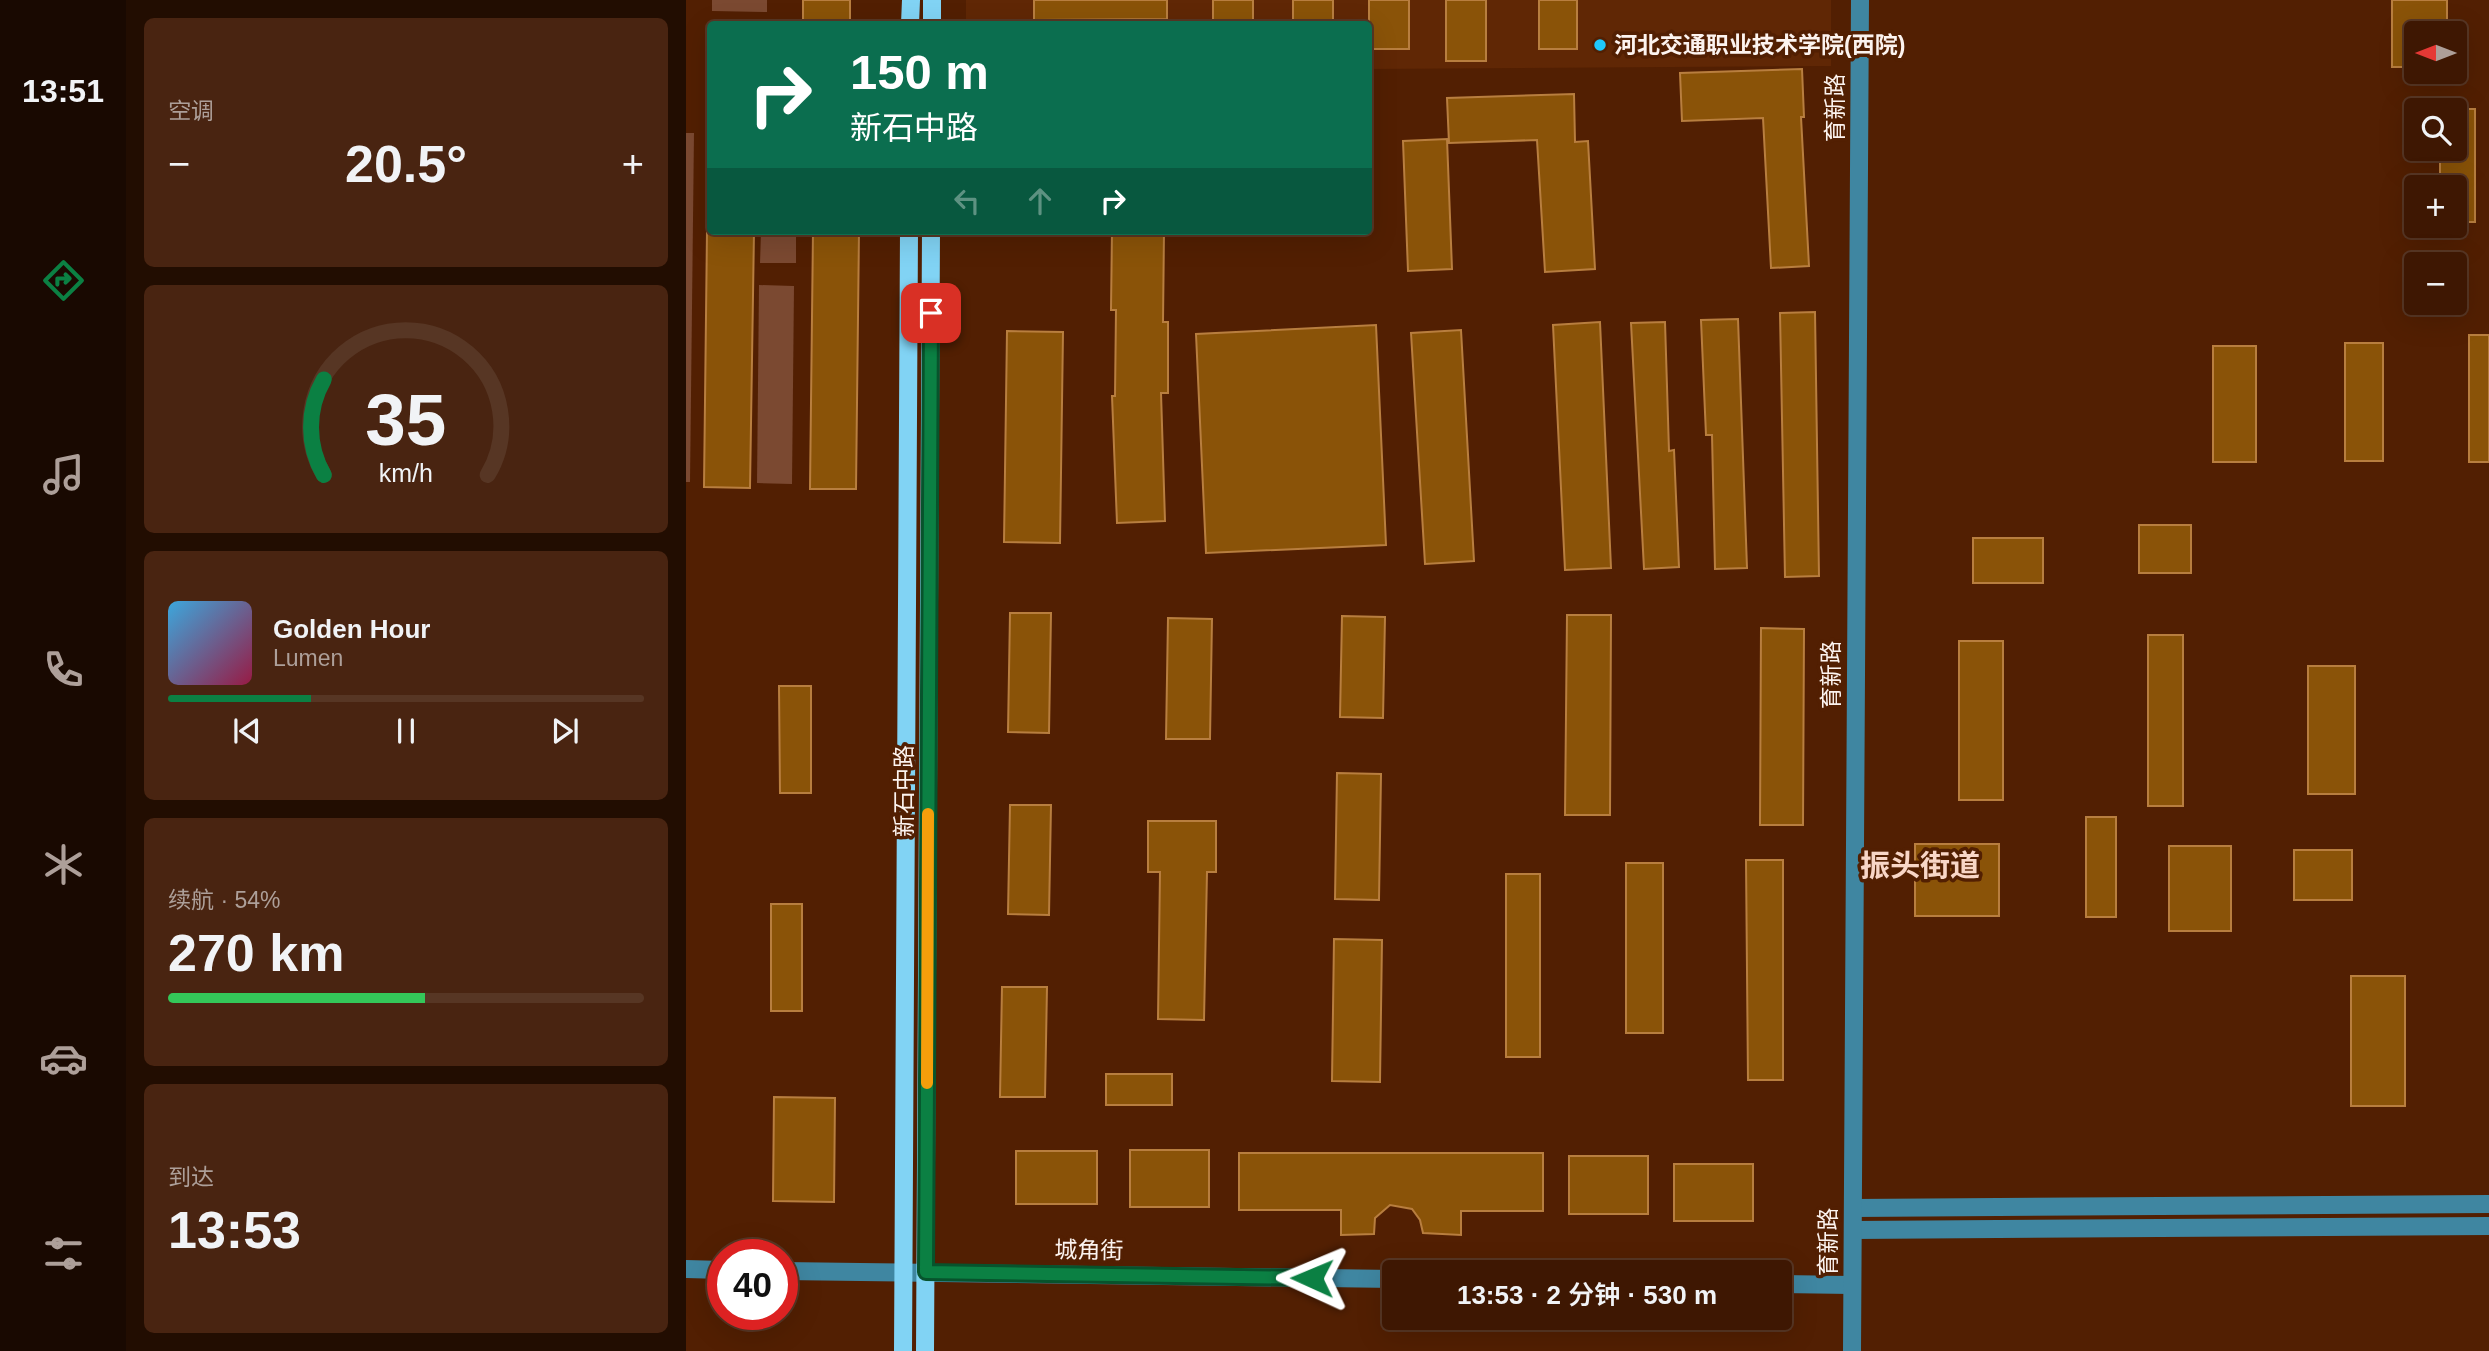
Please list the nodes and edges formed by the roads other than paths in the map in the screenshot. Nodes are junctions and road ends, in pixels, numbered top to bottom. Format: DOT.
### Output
graph roads {
  1 [pos="911,0"];
  2 [pos="932,0"];
  3 [pos="1860,0"];
  4 [pos="911,21"];
  5 [pos="932,21"];
  6 [pos="909,235"];
  7 [pos="931,235"];
  8 [pos="2489,1205"];
  9 [pos="1853,1208"];
  10 [pos="2489,1226"];
  11 [pos="1853,1230"];
  12 [pos="686,1269"];
  13 [pos="707,1270"];
  14 [pos="798,1271"];
  15 [pos="926,1272"];
  16 [pos="904,1273"];
  17 [pos="1382,1279"];
  18 [pos="1792,1284"];
  19 [pos="1853,1284"];
  20 [pos="903,1351"];
  21 [pos="925,1351"];
  22 [pos="1852,1351"];
  1 -- 4 [label="main road"];
  2 -- 5 [label="main road"];
  3 -- 9 [label="street, 育新路"];
  6 -- 16 [label="main road, 新石中路"];
  7 -- 15 [label="main road, 新石中路"];
  8 -- 9 [label="street"];
  9 -- 11 [label="street, 育新路"];
  10 -- 11 [label="street"];
  11 -- 19 [label="street, 育新路"];
  12 -- 13 [label="street"];
  14 -- 16 [label="street, 城角街"];
  15 -- 16 [label="street, 城角街"];
  15 -- 17 [label="street, 城角街"];
  15 -- 21 [label="main road, 新石中路"];
  16 -- 20 [label="main road, 新石中路"];
  18 -- 19 [label="street"];
  19 -- 22 [label="street, 育新路"];
}
